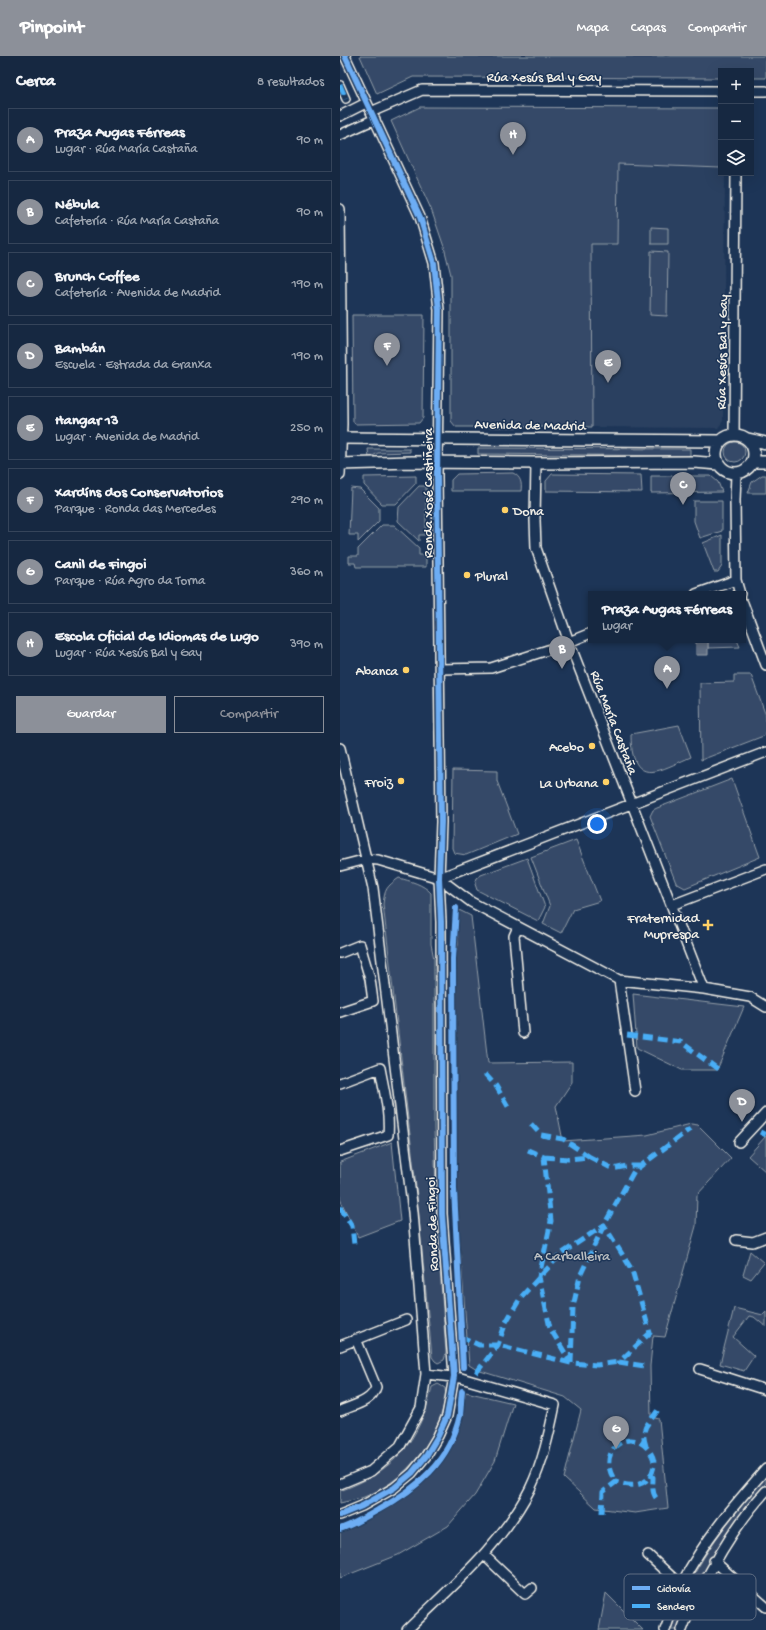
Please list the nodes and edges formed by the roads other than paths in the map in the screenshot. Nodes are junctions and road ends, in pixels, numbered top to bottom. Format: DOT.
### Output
graph roads {
  1 [pos="345,56"];
  2 [pos="340,85"];
  3 [pos="718,91"];
  4 [pos="754,91"];
  5 [pos="766,91"];
  6 [pos="346,99"];
  7 [pos="366,103"];
  8 [pos="340,116"];
  9 [pos="373,116"];
  10 [pos="340,135"];
  11 [pos="736,176"];
  12 [pos="340,209"];
  13 [pos="734,435"];
  14 [pos="341,438"];
  15 [pos="438,438"];
  16 [pos="748,439"];
  17 [pos="720,441"];
  18 [pos="766,443"];
  19 [pos="752,462"];
  20 [pos="766,462"];
  21 [pos="438,463"];
  22 [pos="536,464"];
  23 [pos="718,464"];
  24 [pos="340,468"];
  25 [pos="736,474"];
  26 [pos="736,580"];
  27 [pos="705,591"];
  28 [pos="739,591"];
  29 [pos="746,611"];
  30 [pos="588,635"];
  31 [pos="569,642"];
  32 [pos="765,662"];
  33 [pos="440,669"];
  34 [pos="340,748"];
  35 [pos="766,752"];
  36 [pos="632,805"];
  37 [pos="367,859"];
  38 [pos="340,866"];
  39 [pos="766,869"];
  40 [pos="439,878"];
  41 [pos="672,905"];
  42 [pos="518,927"];
  43 [pos="340,953"];
  44 [pos="619,980"];
  45 [pos="704,989"];
  46 [pos="766,1007"];
  47 [pos="340,1012"];
  48 [pos="523,1033"];
  49 [pos="340,1083"];
  50 [pos="635,1091"];
  51 [pos="766,1113"];
  52 [pos="739,1142"];
  53 [pos="340,1151"];
  54 [pos="766,1237"];
  55 [pos="736,1240"];
  56 [pos="406,1320"];
  57 [pos="356,1339"];
  58 [pos="340,1346"];
  59 [pos="700,1369"];
  60 [pos="426,1374"];
  61 [pos="454,1376"];
  62 [pos="766,1390"];
  63 [pos="340,1411"];
  64 [pos="766,1469"];
  65 [pos="340,1484"];
  66 [pos="766,1491"];
  67 [pos="340,1515"];
  68 [pos="648,1554"];
  69 [pos="484,1555"];
  70 [pos="714,1561"];
  71 [pos="669,1574"];
  72 [pos="688,1574"];
  73 [pos="708,1574"];
  74 [pos="729,1574"];
  75 [pos="532,1588"];
  76 [pos="756,1598"];
  77 [pos="766,1607"];
  78 [pos="669,1620"];
  79 [pos="686,1620"];
  80 [pos="406,1630"];
  81 [pos="665,1630"];
  82 [pos="682,1630"];
  1 -- 7 [label="street, Ronda Xosé Castiñeira"];
  2 -- 6 [label="street"];
  3 -- 9 [label="street, Rúa Xesús Bal y Gay"];
  4 -- 5 [label="street"];
  7 -- 8 [label="street"];
  7 -- 9 [label="street, Ronda Xosé Castiñeira"];
  9 -- 10 [label="street, Rúa Xesús Bal y Gay"];
  9 -- 15 [label="street, Ronda Xosé Castiñeira"];
  11 -- 13 [label="street, Rúa Xesús Bal y Gay"];
  12 -- 14 [label="street"];
  13 -- 16 [label="street"];
  13 -- 17 [label="street"];
  14 -- 15 [label="street, Avenida de Madrid"];
  14 -- 24 [label="street"];
  15 -- 17 [label="street, Avenida de Madrid"];
  15 -- 21 [label="street, Ronda Xosé Castiñeira"];
  16 -- 18 [label="street"];
  16 -- 19 [label="street"];
  17 -- 23 [label="street"];
  19 -- 20 [label="street"];
  19 -- 25 [label="street"];
  21 -- 22 [label="street"];
  21 -- 24 [label="street"];
  21 -- 33 [label="street, Ronda Xosé Castiñeira"];
  22 -- 23 [label="street"];
  22 -- 31 [label="street, Rúa María Castaña"];
  23 -- 25 [label="street"];
  25 -- 26 [label="street"];
  26 -- 27 [label="street"];
  26 -- 28 [label="street"];
  29 -- 32 [label="street"];
  30 -- 31 [label="street"];
  31 -- 33 [label="street"];
  31 -- 36 [label="street, Rúa María Castaña"];
  33 -- 40 [label="street, Ronda Xosé Castiñeira"];
  34 -- 37 [label="street, Ronda de Fingoi"];
  35 -- 36 [label="street"];
  36 -- 40 [label="street"];
  36 -- 41 [label="street, Rúa María Castaña"];
  37 -- 38 [label="street"];
  37 -- 40 [label="street"];
  37 -- 60 [label="street, Ronda de Fingoi"];
  39 -- 41 [label="street"];
  40 -- 42 [label="street"];
  40 -- 61 [label="street, Ronda de Fingoi"];
  41 -- 45 [label="street, Rúa María Castaña"];
  42 -- 44 [label="street"];
  42 -- 48 [label="street"];
  43 -- 47 [label="street"];
  44 -- 45 [label="street"];
  44 -- 50 [label="street"];
  45 -- 46 [label="street"];
  49 -- 53 [label="street"];
  51 -- 52 [label="street"];
  54 -- 55 [label="street"];
  56 -- 57 [label="street"];
  57 -- 58 [label="street"];
  57 -- 63 [label="street"];
  59 -- 62 [label="street"];
  60 -- 61 [label="street"];
  60 -- 65 [label="street, Ronda de Fingoi"];
  61 -- 67 [label="street, Ronda de Fingoi"];
  61 -- 69 [label="street"];
  64 -- 72 [label="street"];
  66 -- 70 [label="street"];
  68 -- 71 [label="street"];
  69 -- 75 [label="street"];
  69 -- 80 [label="street"];
  70 -- 73 [label="street"];
  70 -- 74 [label="street"];
  76 -- 77 [label="street"];
  78 -- 81 [label="street"];
  79 -- 82 [label="street"];
}
